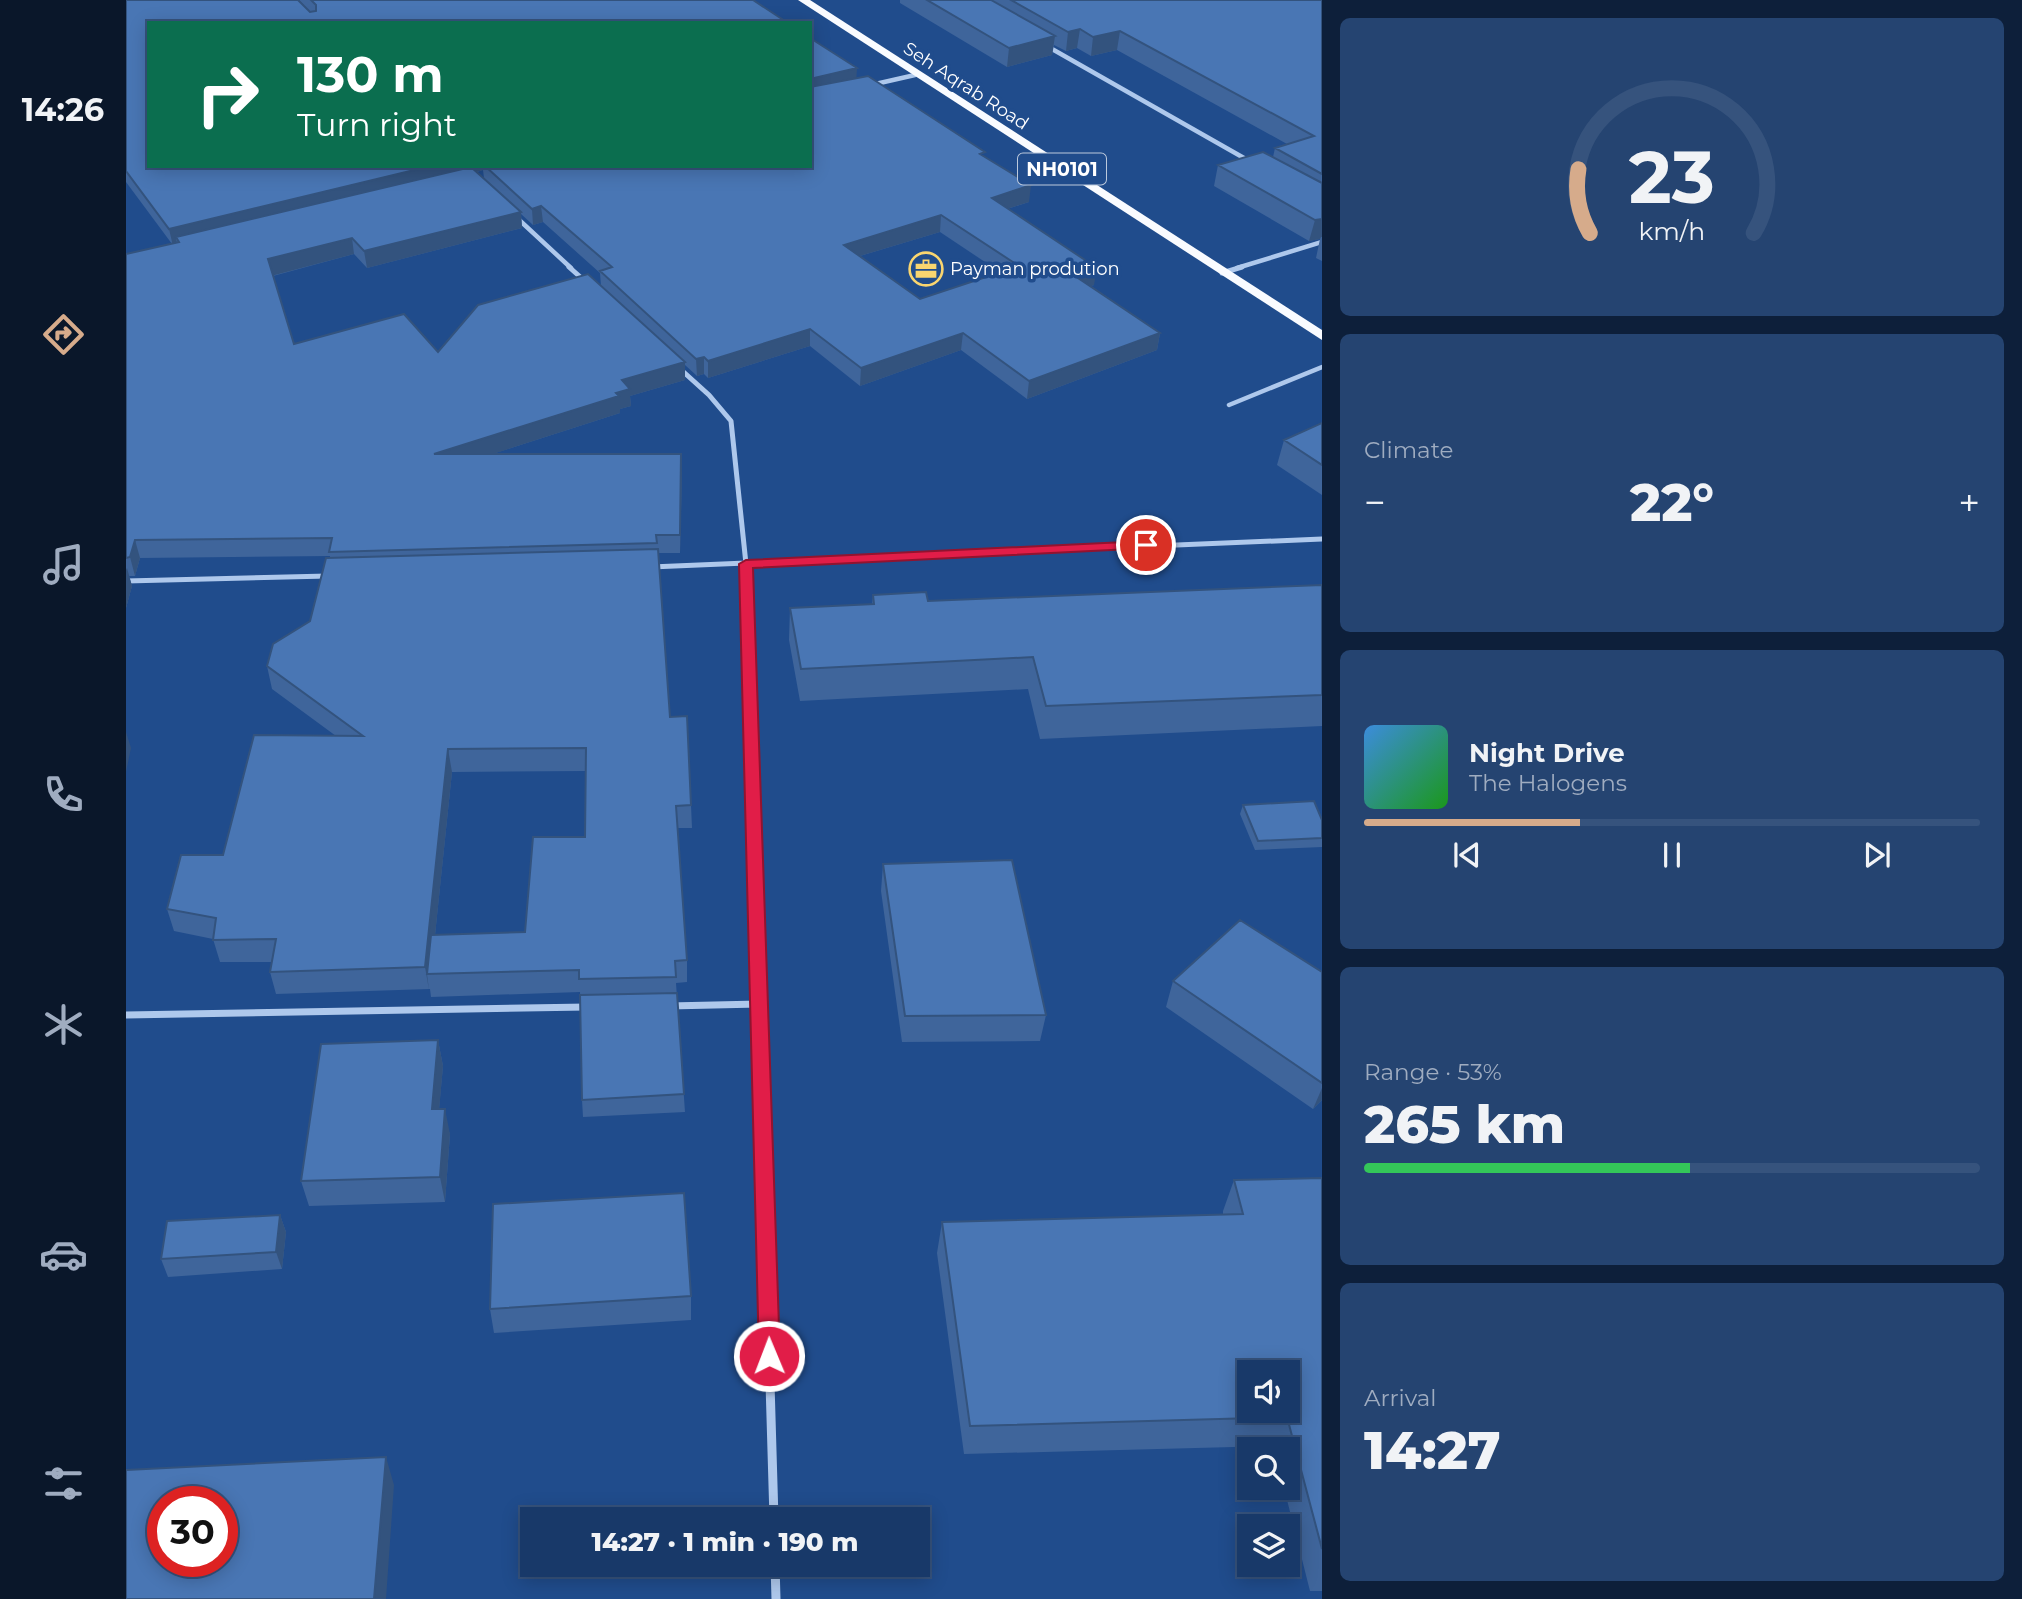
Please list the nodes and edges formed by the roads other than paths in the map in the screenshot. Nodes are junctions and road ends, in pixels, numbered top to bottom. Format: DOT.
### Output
graph roads {
  1 [pos="803,0"];
  2 [pos="1037,41"];
  3 [pos="915,75"];
  4 [pos="863,87"];
  5 [pos="1263,169"];
  6 [pos="504,206"];
  7 [pos="1322,242"];
  8 [pos="1222,273"];
  9 [pos="596,291"];
  10 [pos="1322,336"];
  11 [pos="668,357"];
  12 [pos="1322,368"];
  13 [pos="1229,405"];
  14 [pos="1322,540"];
  15 [pos="746,564"];
  16 [pos="636,567"];
  17 [pos="333,576"];
  18 [pos="126,581"];
  19 [pos="760,1004"];
  20 [pos="663,1006"];
  21 [pos="594,1007"];
  22 [pos="126,1015"];
  23 [pos="774,1507"];
  24 [pos="775,1577"];
  25 [pos="776,1599"];
  1 -- 3 [label="highway, Seh Aqrab Road / NH0101"];
  2 -- 5 [label="street"];
  3 -- 4 [label="street"];
  3 -- 8 [label="highway, Seh Aqrab Road / NH0101"];
  6 -- 9 [label="street"];
  7 -- 8 [label="street"];
  8 -- 10 [label="highway, Seh Aqrab Road / NH0101"];
  11 -- 15 [label="street"];
  12 -- 13 [label="lane"];
  14 -- 15 [label="street"];
  15 -- 16 [label="street"];
  15 -- 19 [label="street"];
  17 -- 18 [label="street"];
  19 -- 20 [label="street"];
  19 -- 23 [label="street"];
  21 -- 22 [label="street"];
  24 -- 25 [label="street"];
}
